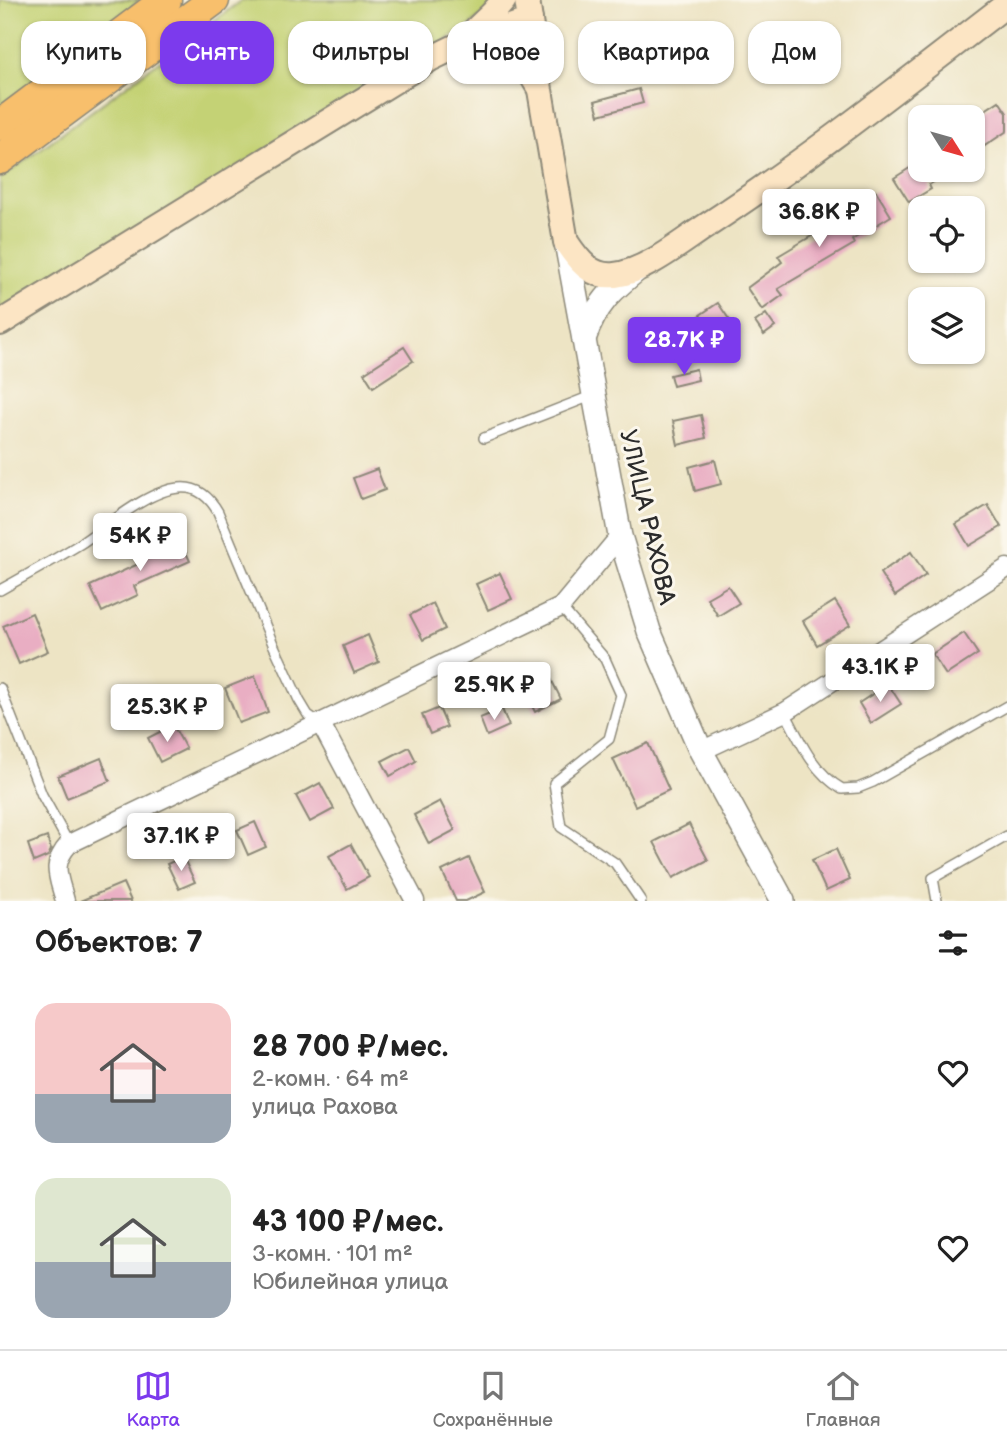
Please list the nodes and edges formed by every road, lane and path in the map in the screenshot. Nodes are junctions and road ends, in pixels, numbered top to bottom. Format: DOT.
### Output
graph roads {
  1 [pos="166,0"];
  2 [pos="214,0"];
  3 [pos="504,0"];
  4 [pos="1007,4"];
  5 [pos="529,10"];
  6 [pos="486,21"];
  7 [pos="507,21"];
  8 [pos="447,51"];
  9 [pos="537,84"];
  10 [pos="540,90"];
  11 [pos="0,125"];
  12 [pos="0,159"];
  13 [pos="566,242"];
  14 [pos="638,269"];
  15 [pos="0,323"];
  16 [pos="584,341"];
  17 [pos="593,395"];
  18 [pos="484,438"];
  19 [pos="620,536"];
  20 [pos="1007,568"];
  21 [pos="0,590"];
  22 [pos="561,607"];
  23 [pos="0,688"];
  24 [pos="1007,706"];
  25 [pos="785,712"];
  26 [pos="321,724"];
  27 [pos="701,751"];
  28 [pos="1007,836"];
  29 [pos="69,844"];
  30 [pos="65,901"];
  31 [pos="415,901"];
  32 [pos="641,901"];
  33 [pos="783,901"];
  34 [pos="937,901"];
  1 -- 11 [label="highway"];
  2 -- 12 [label="highway"];
  3 -- 6 [label="main road"];
  4 -- 14 [label="main road"];
  5 -- 7 [label="main road"];
  5 -- 10 [label="main road"];
  8 -- 15 [label="main road"];
  9 -- 10 [label="main road"];
  10 -- 13 [label="main road"];
  13 -- 14 [label="main road"];
  13 -- 16 [label="street, УЛИЦА РАХОВА"];
  14 -- 16 [label="street"];
  16 -- 17 [label="street, УЛИЦА РАХОВА"];
  17 -- 18 [label="lane"];
  17 -- 19 [label="street, УЛИЦА РАХОВА"];
  19 -- 22 [label="street"];
  19 -- 27 [label="street, УЛИЦА РАХОВА"];
  20 -- 25 [label="street"];
  21 -- 26 [label="lane"];
  22 -- 26 [label="street"];
  22 -- 32 [label="lane"];
  23 -- 29 [label="lane"];
  24 -- 25 [label="lane"];
  25 -- 27 [label="street"];
  26 -- 29 [label="street"];
  26 -- 31 [label="street"];
  27 -- 33 [label="street, УЛИЦА РАХОВА"];
  28 -- 34 [label="lane"];
  29 -- 30 [label="street"];
}
